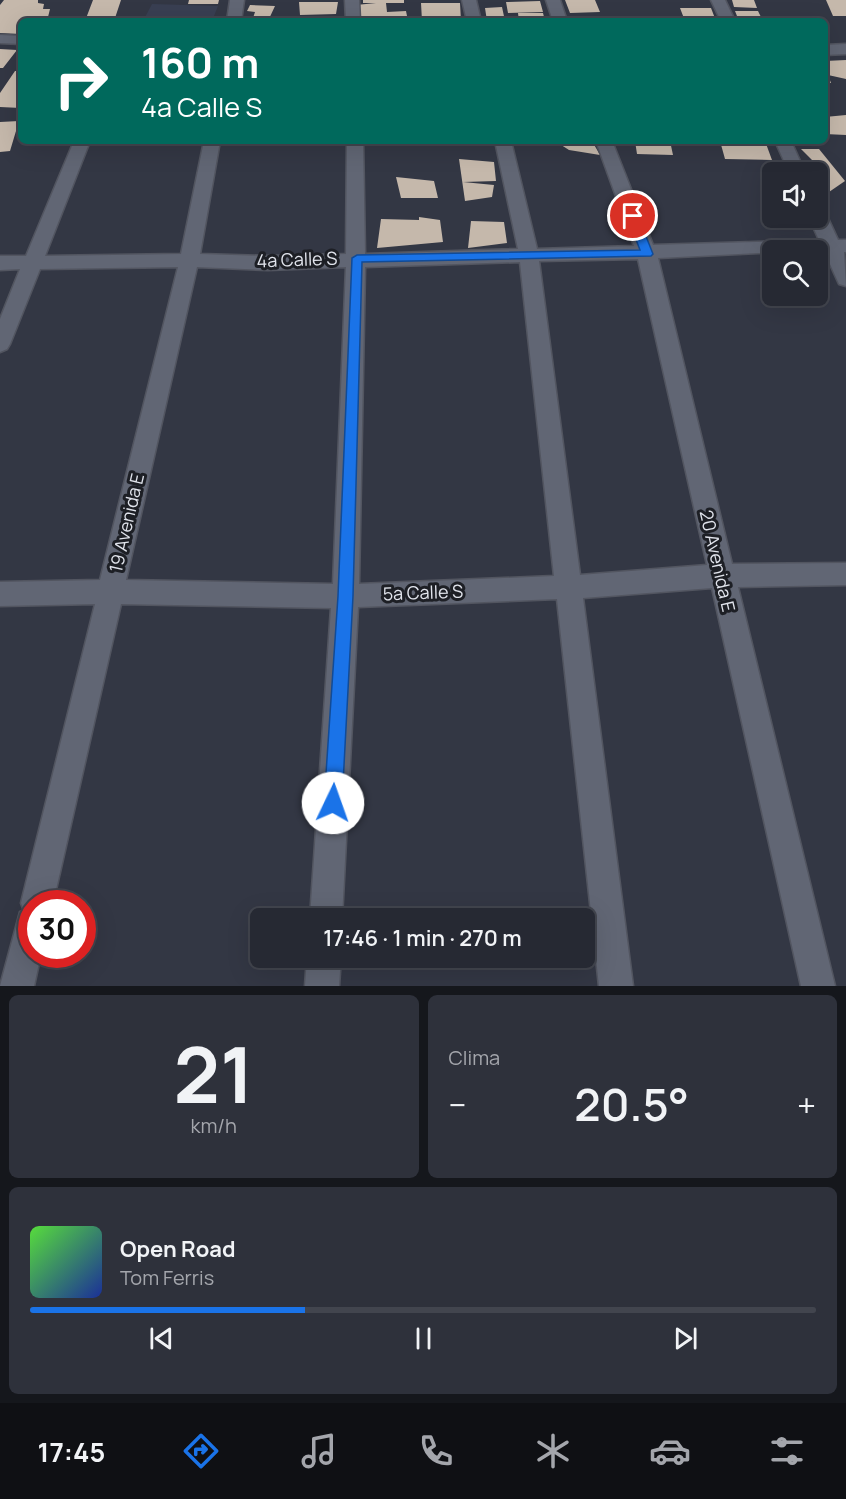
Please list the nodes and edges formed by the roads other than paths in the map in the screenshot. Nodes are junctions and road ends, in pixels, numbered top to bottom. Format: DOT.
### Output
graph roads {
  1 [pos="237,0"];
  2 [pos="352,0"];
  3 [pos="469,0"];
  4 [pos="553,0"];
  5 [pos="718,0"];
  6 [pos="234,18"];
  7 [pos="353,18"];
  8 [pos="473,18"];
  9 [pos="559,18"];
  10 [pos="727,18"];
  11 [pos="0,39"];
  12 [pos="18,40"];
  13 [pos="846,49"];
  14 [pos="828,50"];
  15 [pos="81,144"];
  16 [pos="211,144"];
  17 [pos="355,144"];
  18 [pos="503,144"];
  19 [pos="605,144"];
  20 [pos="784,144"];
  21 [pos="792,162"];
  22 [pos="826,228"];
  23 [pos="839,246"];
  24 [pos="647,254"];
  25 [pos="529,255"];
  26 [pos="357,258"];
  27 [pos="189,260"];
  28 [pos="32,261"];
  29 [pos="0,263"];
  30 [pos="846,279"];
  31 [pos="0,344"];
  32 [pos="846,574"];
  33 [pos="720,576"];
  34 [pos="570,587"];
  35 [pos="110,592"];
  36 [pos="0,594"];
  37 [pos="345,596"];
  38 [pos="40,890"];
  39 [pos="327,908"];
  40 [pos="21,968"];
  41 [pos="323,968"];
  42 [pos="17,986"];
  43 [pos="322,986"];
  44 [pos="616,986"];
  45 [pos="818,986"];
  1 -- 6 [label="street"];
  2 -- 7 [label="street"];
  3 -- 8 [label="street"];
  4 -- 9 [label="street"];
  5 -- 10 [label="street"];
  11 -- 12 [label="street"];
  13 -- 14 [label="street"];
  15 -- 28 [label="street"];
  16 -- 27 [label="street, 19 Avenida E"];
  17 -- 26 [label="street"];
  18 -- 25 [label="street"];
  19 -- 24 [label="street, 20 Avenida E"];
  20 -- 21 [label="street"];
  22 -- 23 [label="street"];
  23 -- 24 [label="street, 4a Calle S"];
  23 -- 30 [label="street"];
  24 -- 25 [label="street, 4a Calle S"];
  24 -- 33 [label="street, 20 Avenida E"];
  25 -- 26 [label="street, 4a Calle S"];
  25 -- 34 [label="street"];
  26 -- 27 [label="street, 4a Calle S"];
  26 -- 37 [label="street"];
  27 -- 28 [label="street, 4a Calle S"];
  27 -- 35 [label="street, 19 Avenida E"];
  28 -- 29 [label="street, 4a Calle S"];
  28 -- 31 [label="street"];
  32 -- 33 [label="street, 5a Calle S"];
  33 -- 34 [label="street, 5a Calle S"];
  33 -- 45 [label="street, 20 Avenida E"];
  34 -- 37 [label="street, 5a Calle S"];
  34 -- 44 [label="street"];
  35 -- 36 [label="street, 5a Calle S"];
  35 -- 37 [label="street, 5a Calle S"];
  35 -- 38 [label="street, 19 Avenida E"];
  37 -- 39 [label="street"];
  40 -- 42 [label="street"];
  41 -- 43 [label="street"];
}
